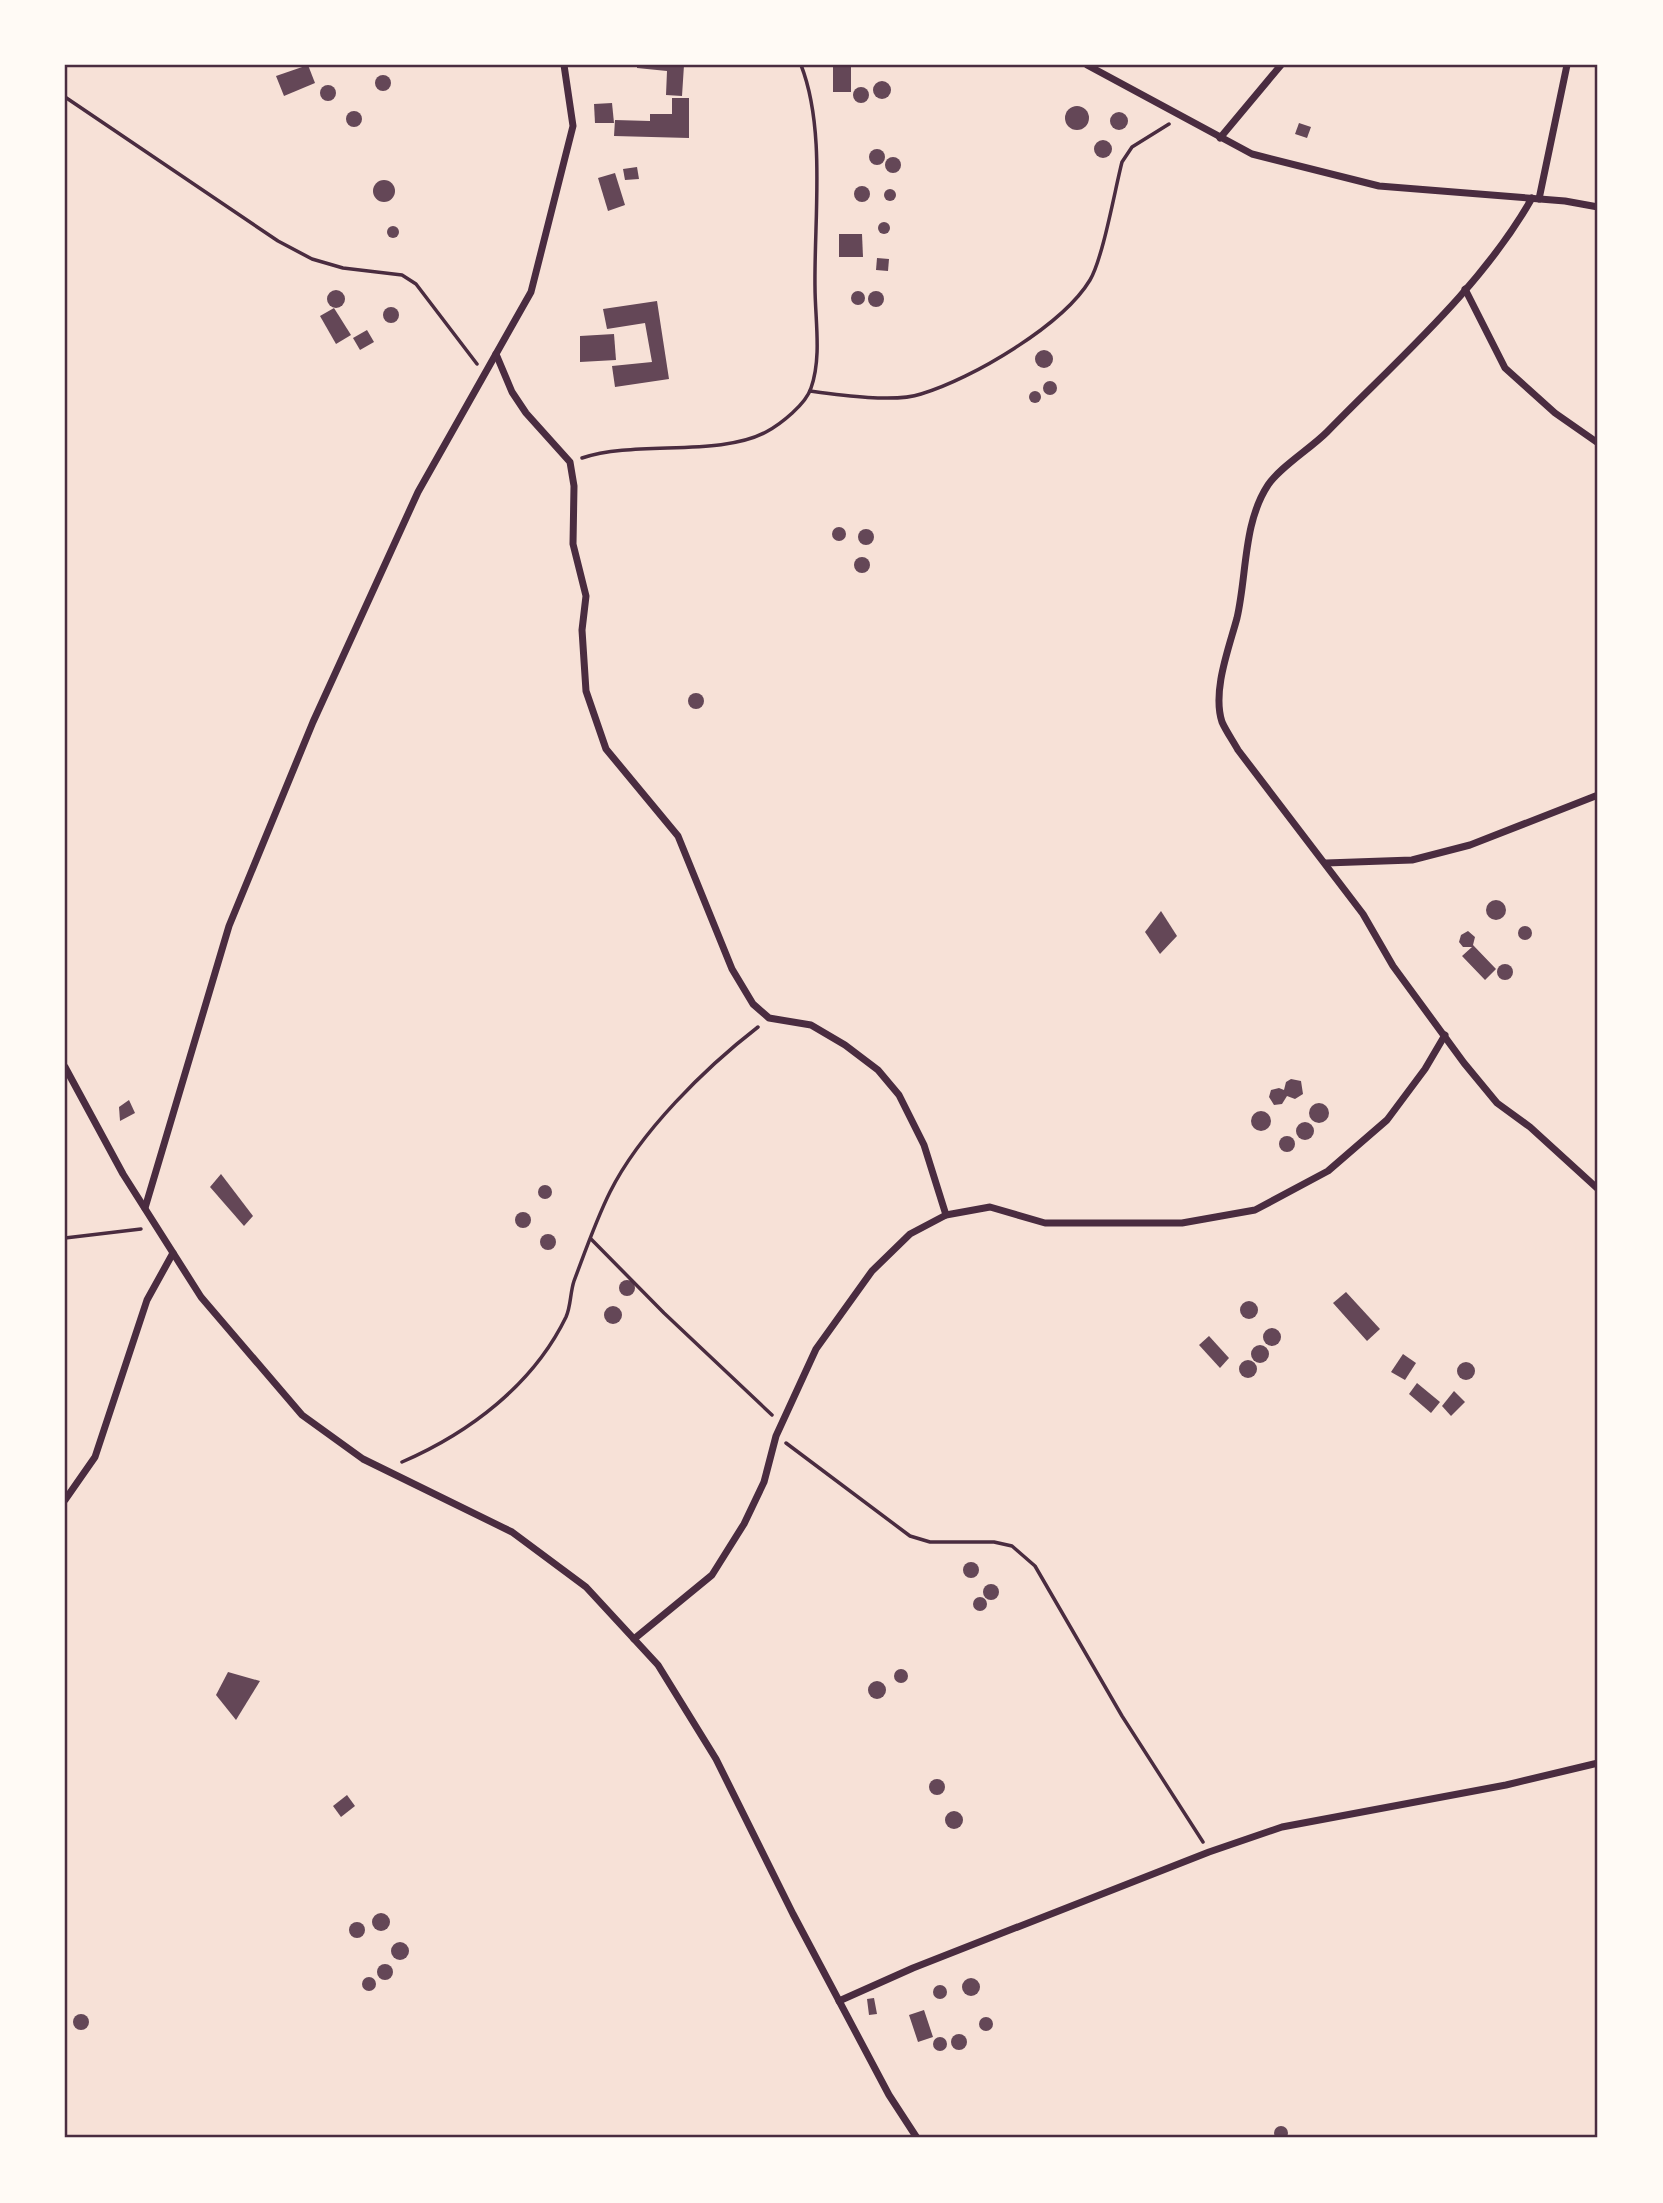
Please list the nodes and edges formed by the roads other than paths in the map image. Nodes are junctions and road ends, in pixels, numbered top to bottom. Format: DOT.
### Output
graph roads {
  1 [pos="565,65"];
  2 [pos="1087,65"];
  3 [pos="1281,65"];
  4 [pos="1567,65"];
  5 [pos="1220,138"];
  6 [pos="1536,199"];
  7 [pos="1598,207"];
  8 [pos="1465,289"];
  9 [pos="496,354"];
  10 [pos="1598,443"];
  11 [pos="1598,794"];
  12 [pos="1325,863"];
  13 [pos="1445,1035"];
  14 [pos="65,1067"];
  15 [pos="1598,1189"];
  16 [pos="145,1208"];
  17 [pos="946,1215"];
  18 [pos="173,1253"];
  19 [pos="65,1500"];
  20 [pos="634,1639"];
  21 [pos="1598,1763"];
  22 [pos="839,2001"];
  23 [pos="917,2138"];
  1 -- 9 [label="street"];
  2 -- 5 [label="street"];
  3 -- 5 [label="street"];
  4 -- 6 [label="street"];
  5 -- 6 [label="street"];
  6 -- 7 [label="street"];
  6 -- 8 [label="street"];
  8 -- 10 [label="street"];
  8 -- 12 [label="street"];
  9 -- 16 [label="street"];
  9 -- 17 [label="street"];
  11 -- 12 [label="street"];
  12 -- 13 [label="street"];
  13 -- 15 [label="street"];
  13 -- 17 [label="street"];
  14 -- 16 [label="street"];
  16 -- 18 [label="street"];
  17 -- 20 [label="street"];
  18 -- 19 [label="street"];
  18 -- 20 [label="street"];
  20 -- 22 [label="street"];
  21 -- 22 [label="street"];
  22 -- 23 [label="street"];
}
